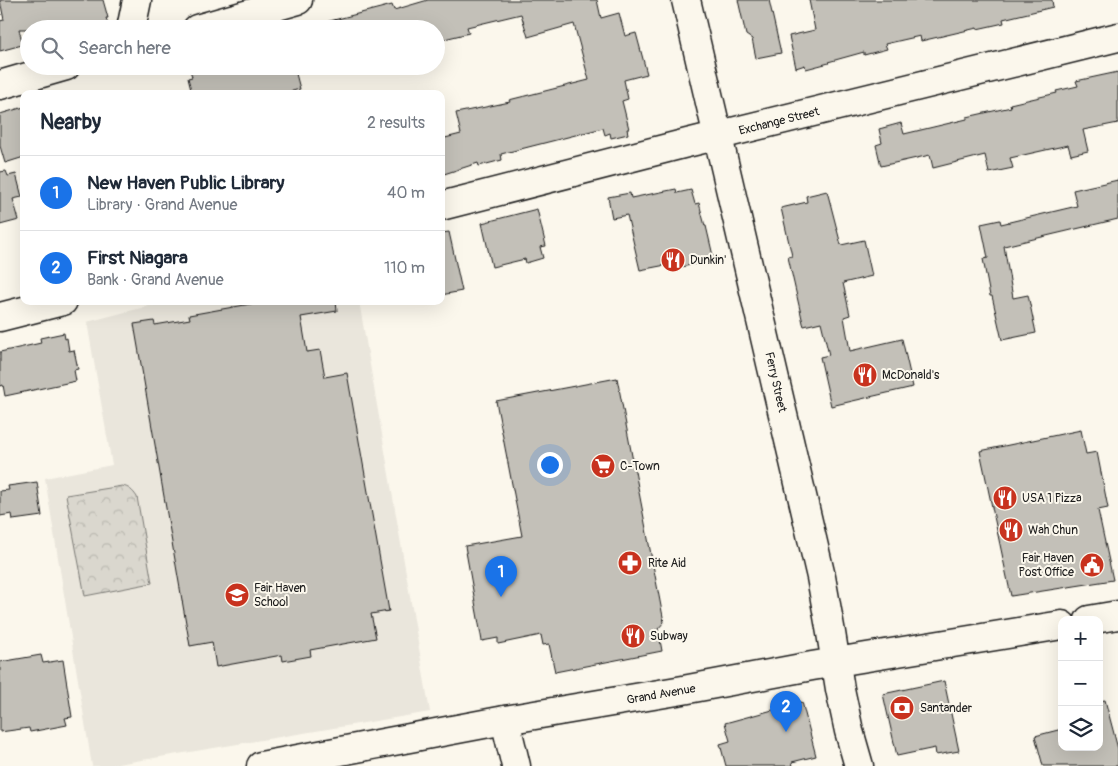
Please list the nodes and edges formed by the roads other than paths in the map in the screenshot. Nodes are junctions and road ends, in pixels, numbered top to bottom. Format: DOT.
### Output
graph roads {
  1 [pos="137,0"];
  2 [pos="298,0"];
  3 [pos="686,0"];
  4 [pos="133,20"];
  5 [pos="228,20"];
  6 [pos="1118,37"];
  7 [pos="35,75"];
  8 [pos="0,85"];
  9 [pos="718,136"];
  10 [pos="445,205"];
  11 [pos="47,305"];
  12 [pos="0,317"];
  13 [pos="1118,615"];
  14 [pos="1103,618"];
  15 [pos="1058,626"];
  16 [pos="835,662"];
  17 [pos="505,720"];
  18 [pos="261,766"];
  19 [pos="516,766"];
  20 [pos="859,766"];
  1 -- 4 [label="main road"];
  2 -- 5 [label="main road"];
  3 -- 9 [label="main road, Ferry Street"];
  6 -- 9 [label="main road, Exchange Street"];
  7 -- 8 [label="main road"];
  9 -- 10 [label="main road, Exchange Street"];
  9 -- 16 [label="main road, Ferry Street"];
  11 -- 12 [label="main road"];
  13 -- 14 [label="main road"];
  15 -- 16 [label="main road, Grand Avenue"];
  16 -- 17 [label="main road, Grand Avenue"];
  16 -- 20 [label="main road, Ferry Street"];
  17 -- 18 [label="main road, Grand Avenue"];
  17 -- 19 [label="main road"];
}
